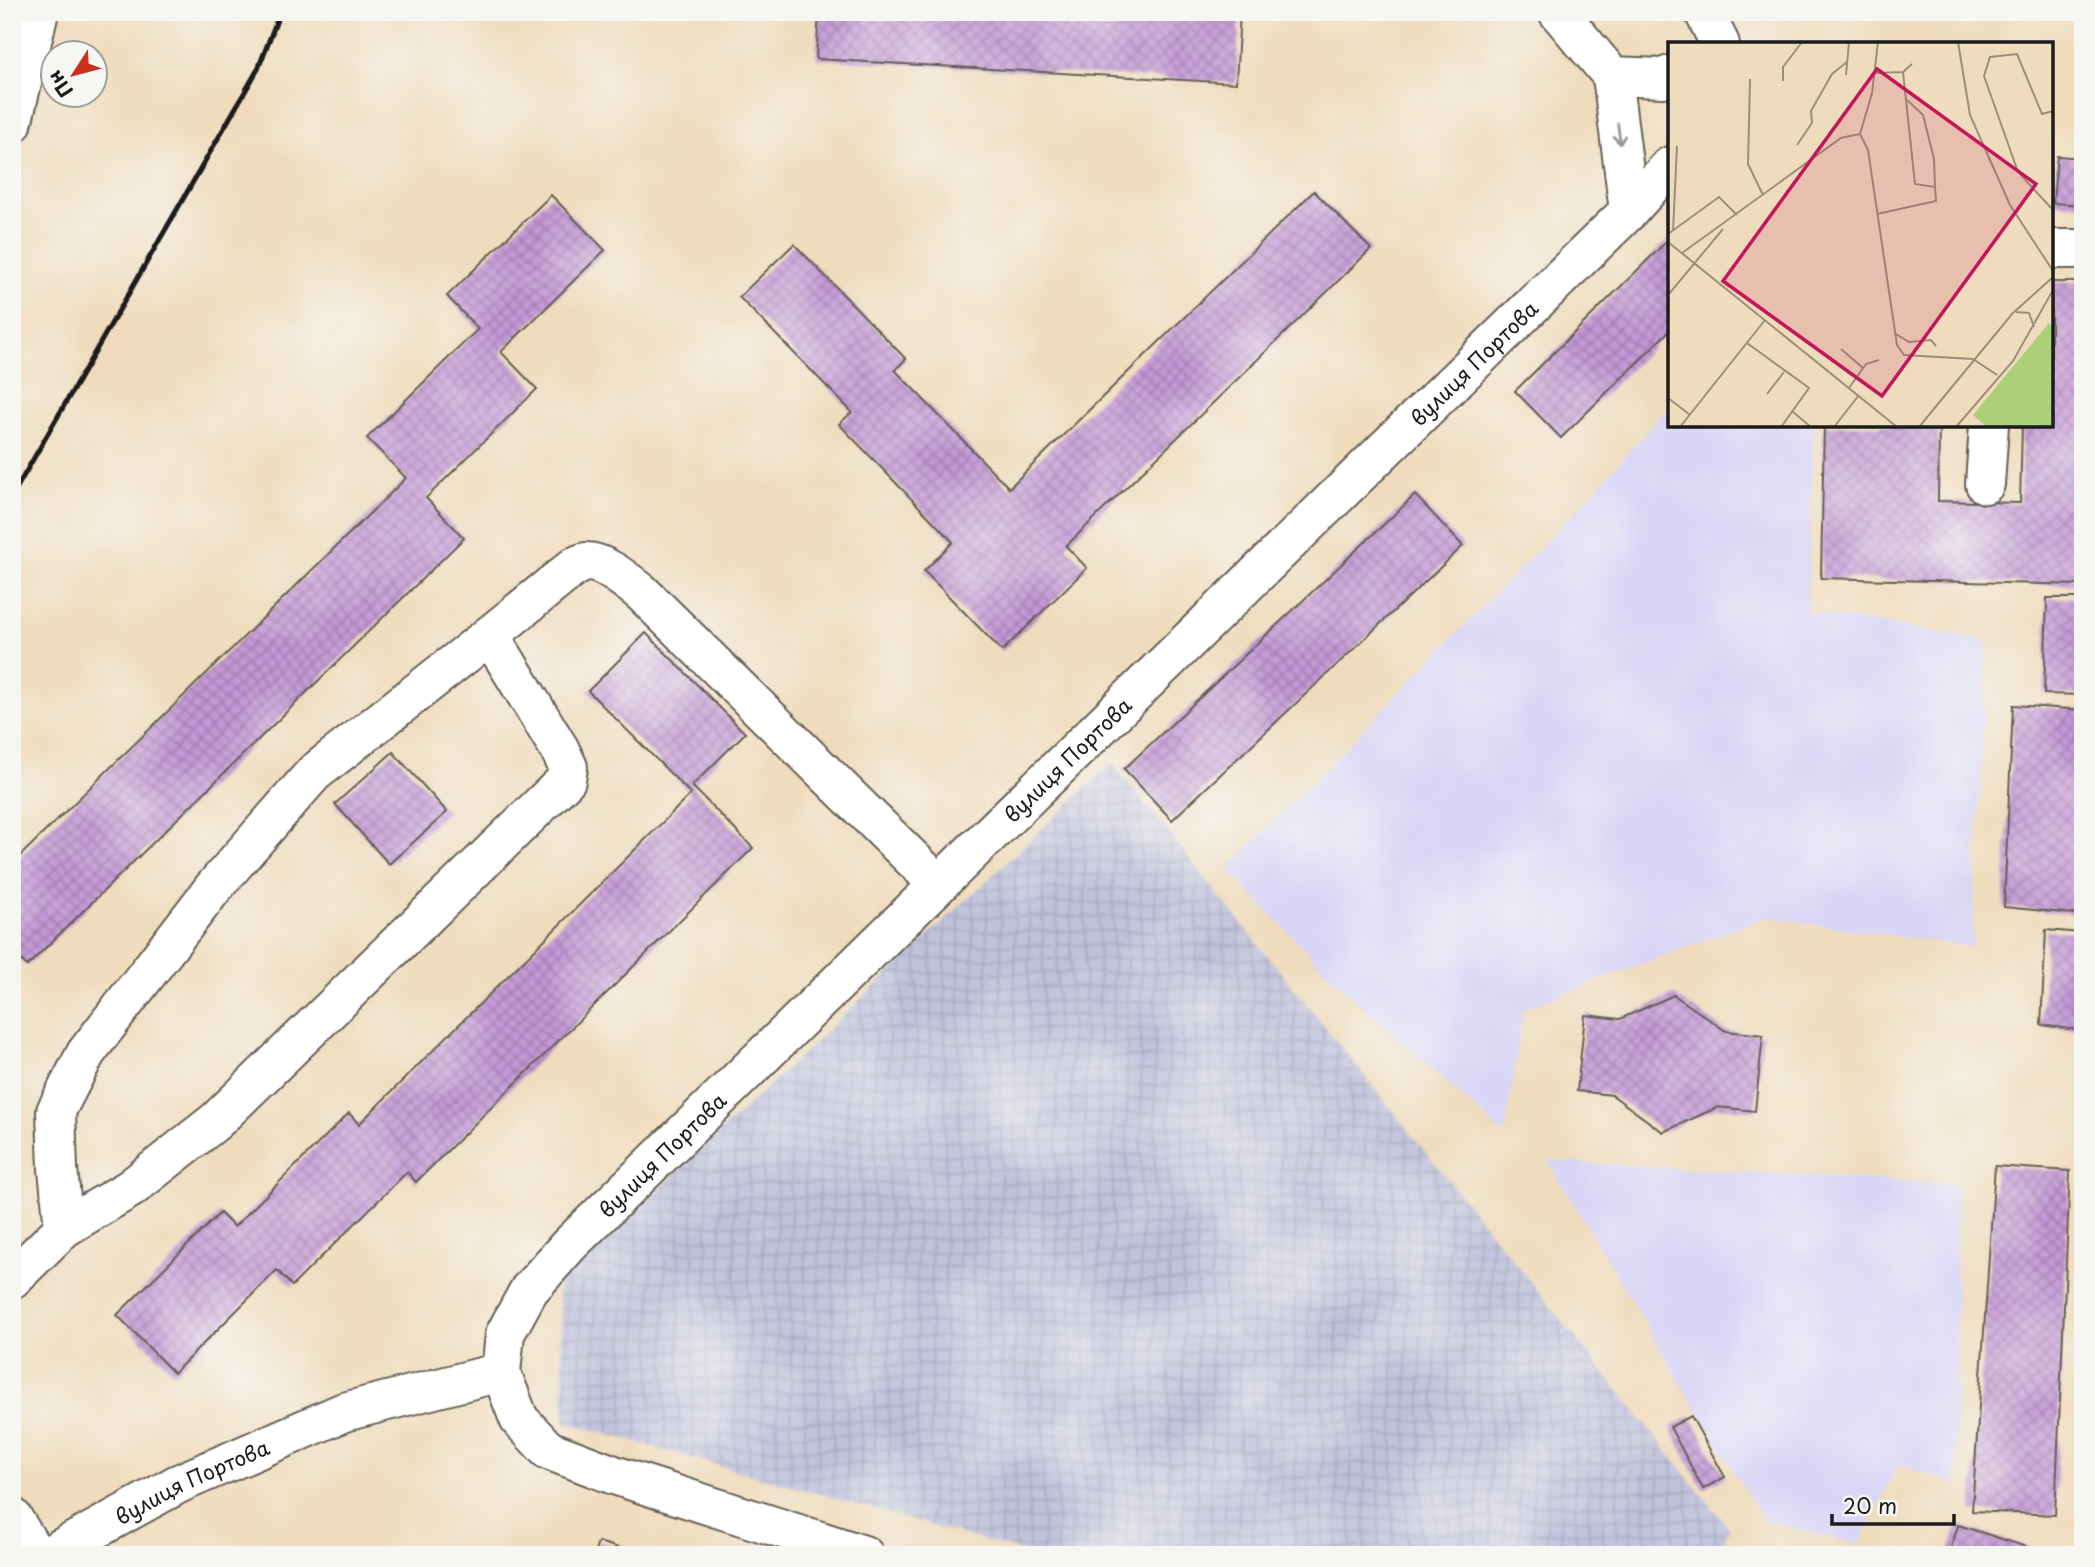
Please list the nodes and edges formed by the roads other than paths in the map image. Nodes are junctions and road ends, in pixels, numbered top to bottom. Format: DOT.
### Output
graph roads {
  1 [pos="39,12"];
  2 [pos="1558,12"];
  3 [pos="1704,12"];
  4 [pos="1719,42"];
  5 [pos="1612,76"];
  6 [pos="1668,76"];
  7 [pos="12,124"];
  8 [pos="1668,168"];
  9 [pos="1629,211"];
  10 [pos="2053,249"];
  11 [pos="2083,249"];
  12 [pos="1989,427"];
  13 [pos="1985,484"];
  14 [pos="490,635"];
  15 [pos="938,884"];
  16 [pos="64,1228"];
  17 [pos="12,1279"];
  18 [pos="501,1371"];
  19 [pos="12,1517"];
  20 [pos="36,1555"];
  21 [pos="49,1555"];
  22 [pos="864,1555"];
  1 -- 7 [label="street"];
  2 -- 5 [label="street"];
  3 -- 4 [label="street"];
  5 -- 6 [label="street"];
  5 -- 9 [label="street, one-way"];
  8 -- 9 [label="street, вулиця Портова"];
  9 -- 15 [label="street, вулиця Портова"];
  10 -- 11 [label="street"];
  12 -- 13 [label="street"];
  14 -- 15 [label="street"];
  14 -- 16 [label="street"];
  14 -- 16 [label="street"];
  15 -- 18 [label="street, вулиця Портова"];
  16 -- 17 [label="street"];
  18 -- 21 [label="street, вулиця Портова"];
  18 -- 22 [label="street, вулиця Портова"];
  19 -- 20 [label="street"];
}
